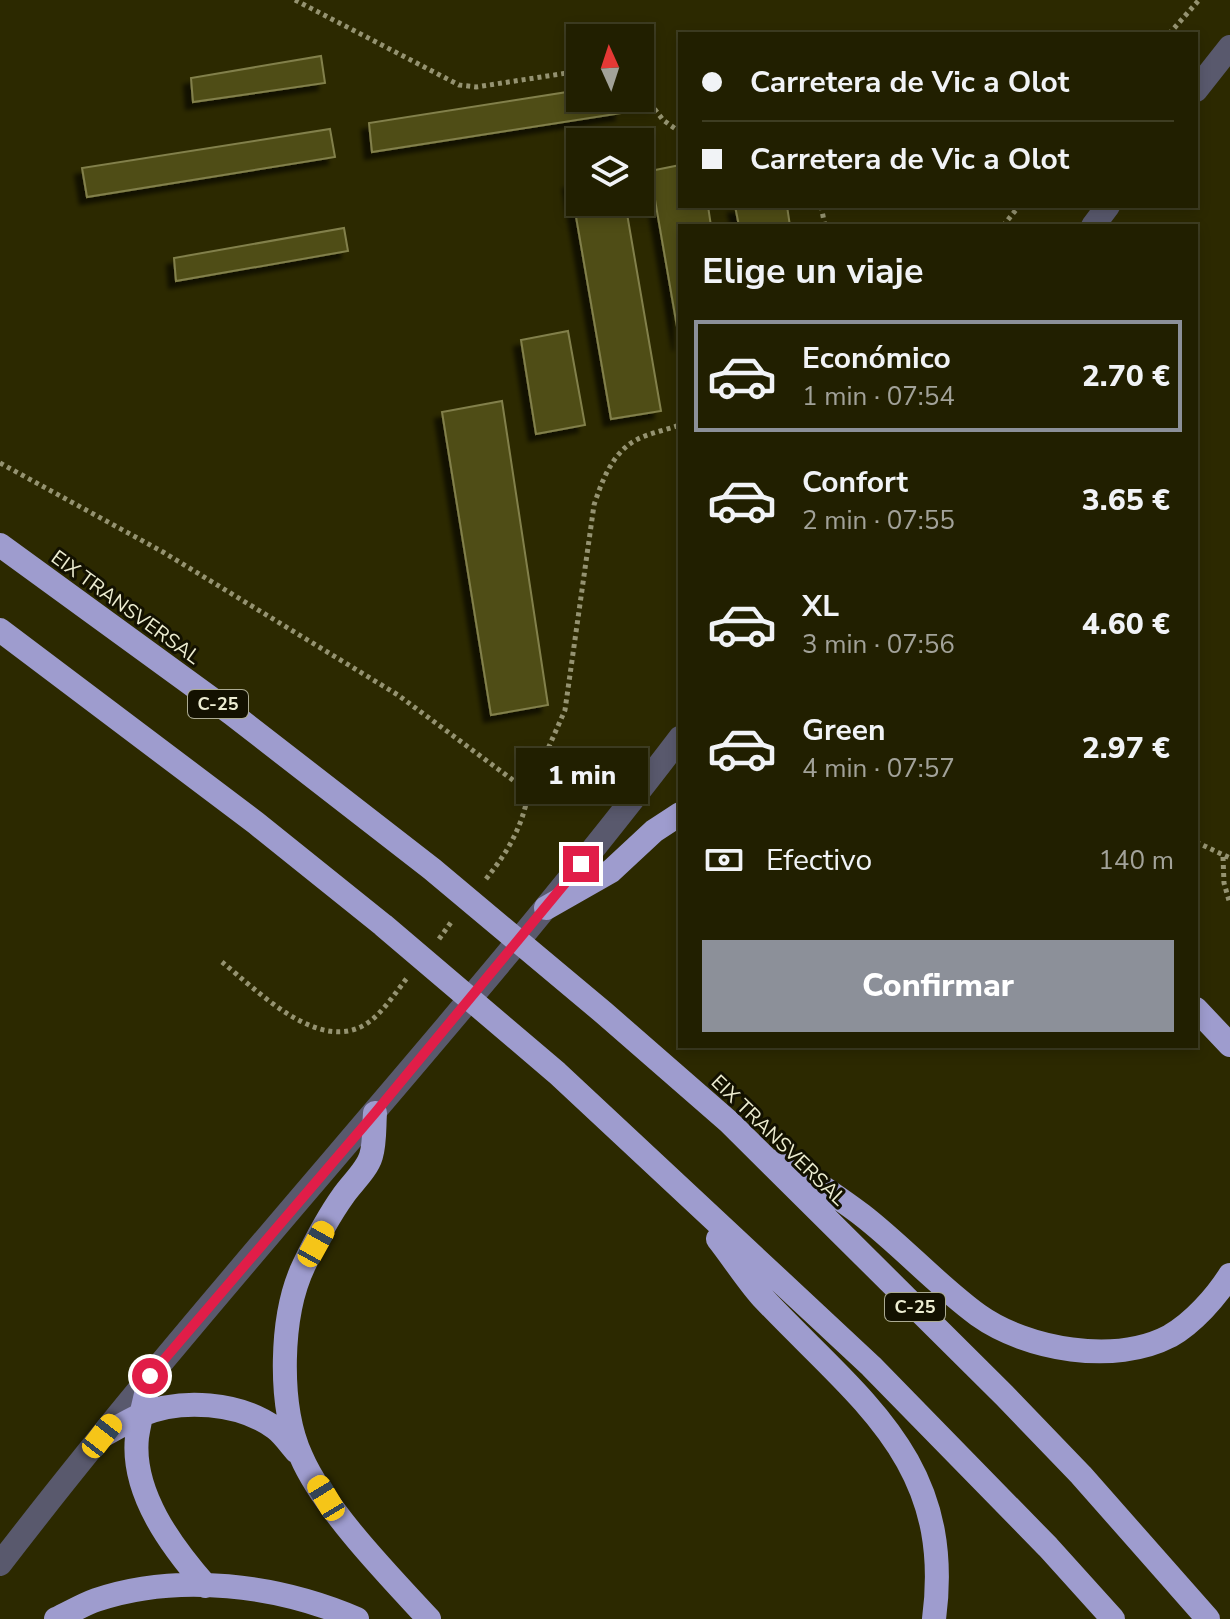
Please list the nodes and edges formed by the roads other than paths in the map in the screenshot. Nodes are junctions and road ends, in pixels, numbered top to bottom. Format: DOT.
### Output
graph roads {
  1 [pos="1230,47"];
  2 [pos="1198,87"];
  3 [pos="0,545"];
  4 [pos="0,630"];
  5 [pos="678,741"];
  6 [pos="678,815"];
  7 [pos="546,908"];
  8 [pos="1198,1011"];
  9 [pos="1230,1045"];
  10 [pos="375,1113"];
  11 [pos="729,1122"];
  12 [pos="681,1189"];
  13 [pos="1230,1275"];
  14 [pos="150,1376"];
  15 [pos="142,1415"];
  16 [pos="102,1436"];
  17 [pos="300,1456"];
  18 [pos="0,1564"];
  19 [pos="206,1586"];
  20 [pos="56,1619"];
  21 [pos="357,1619"];
  22 [pos="429,1619"];
  23 [pos="934,1619"];
  24 [pos="1113,1619"];
  25 [pos="1208,1619"];
  1 -- 2 [label="street"];
  3 -- 11 [label="highway, EIX TRANSVERSAL / C-25"];
  4 -- 12 [label="highway"];
  5 -- 7 [label="street"];
  6 -- 7 [label="highway"];
  7 -- 10 [label="street"];
  8 -- 9 [label="highway"];
  10 -- 14 [label="street"];
  10 -- 17 [label="highway"];
  11 -- 13 [label="highway"];
  11 -- 25 [label="highway, EIX TRANSVERSAL / C-25"];
  12 -- 23 [label="highway"];
  12 -- 24 [label="highway"];
  14 -- 15 [label="highway"];
  14 -- 16 [label="street"];
  15 -- 16 [label="highway"];
  15 -- 17 [label="highway"];
  15 -- 19 [label="highway"];
  16 -- 18 [label="street"];
  17 -- 22 [label="highway"];
  19 -- 20 [label="highway"];
  19 -- 21 [label="highway"];
}
